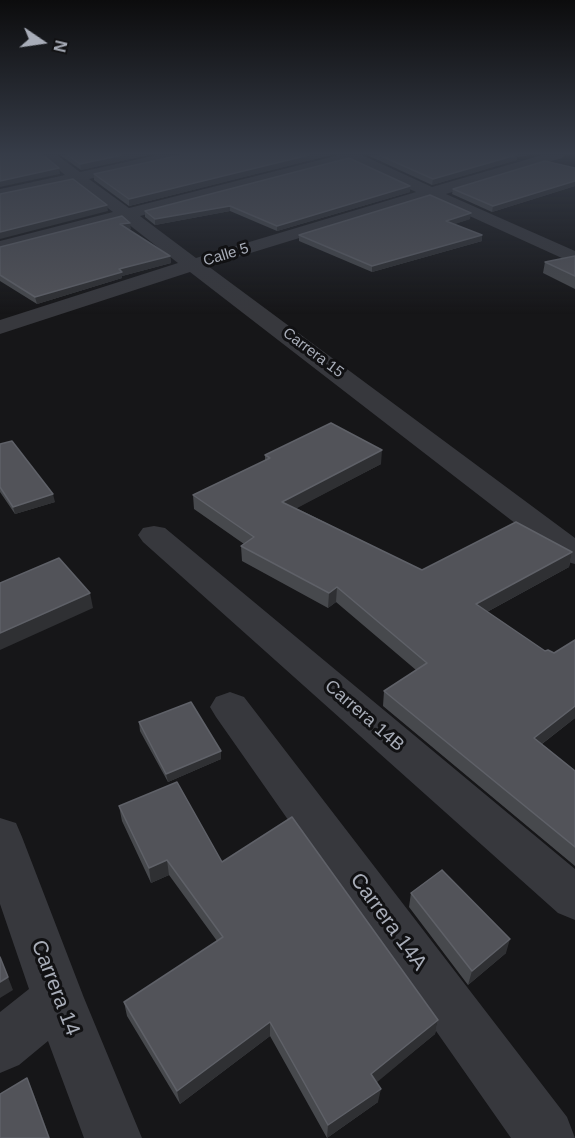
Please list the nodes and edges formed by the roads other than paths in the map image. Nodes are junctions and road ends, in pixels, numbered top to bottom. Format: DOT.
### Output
graph roads {
  1 [pos="120,208"];
  2 [pos="150,208"];
  3 [pos="385,208"];
  4 [pos="467,208"];
  5 [pos="128,214"];
  6 [pos="0,247"];
  7 [pos="570,251"];
  8 [pos="195,264"];
  9 [pos="0,327"];
  10 [pos="154,535"];
  11 [pos="575,554"];
  12 [pos="231,707"];
  13 [pos="0,837"];
  14 [pos="575,898"];
  15 [pos="58,999"];
  16 [pos="0,1046"];
  17 [pos="113,1138"];
  18 [pos="546,1138"];
  1 -- 5 [label="street, Carrera 15"];
  2 -- 5 [label="street"];
  3 -- 8 [label="street, Calle 5"];
  4 -- 7 [label="street"];
  5 -- 6 [label="street"];
  5 -- 8 [label="street, Carrera 15"];
  8 -- 9 [label="street, Calle 5"];
  8 -- 11 [label="street, Carrera 15"];
  10 -- 14 [label="street, Carrera 14B"];
  12 -- 18 [label="street, Carrera 14A"];
  13 -- 15 [label="street, Carrera 14"];
  15 -- 16 [label="street"];
  15 -- 17 [label="street, Carrera 14"];
}
